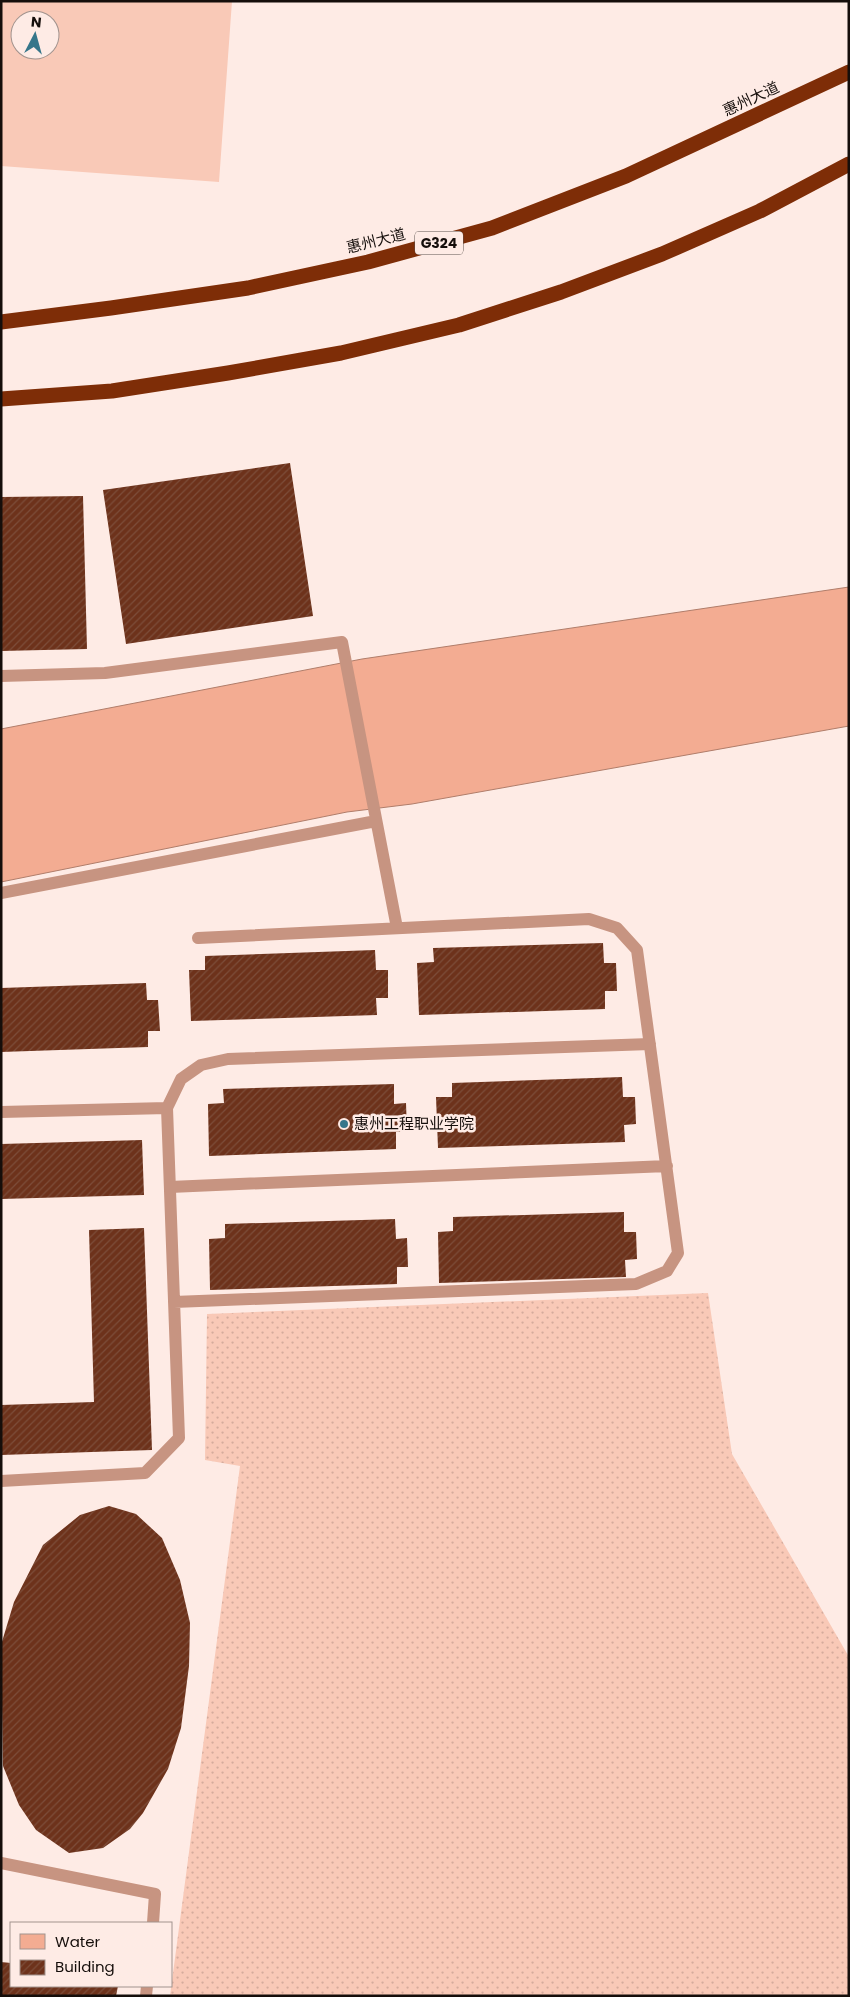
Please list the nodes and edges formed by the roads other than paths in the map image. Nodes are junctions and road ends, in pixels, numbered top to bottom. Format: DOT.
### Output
graph roads {
  1 [pos="849,72"];
  2 [pos="849,164"];
  3 [pos="1,322"];
  4 [pos="1,399"];
  5 [pos="1,676"];
  6 [pos="376,821"];
  7 [pos="1,893"];
  8 [pos="397,928"];
  9 [pos="198,938"];
  10 [pos="650,1044"];
  11 [pos="168,1108"];
  12 [pos="1,1112"];
  13 [pos="667,1166"];
  14 [pos="170,1187"];
  15 [pos="174,1302"];
  16 [pos="1,1481"];
  17 [pos="1,1863"];
  18 [pos="153,1922"];
  1 -- 3 [label="highway, 惠州大道 / G324"];
  2 -- 4 [label="highway"];
  5 -- 6 [label="lane"];
  6 -- 7 [label="lane"];
  6 -- 8 [label="lane"];
  8 -- 9 [label="lane"];
  8 -- 10 [label="lane"];
  10 -- 11 [label="lane"];
  10 -- 13 [label="lane"];
  11 -- 12 [label="lane"];
  11 -- 14 [label="lane"];
  13 -- 14 [label="lane"];
  13 -- 15 [label="lane"];
  14 -- 15 [label="lane"];
  15 -- 16 [label="lane"];
  17 -- 18 [label="lane"];
}
